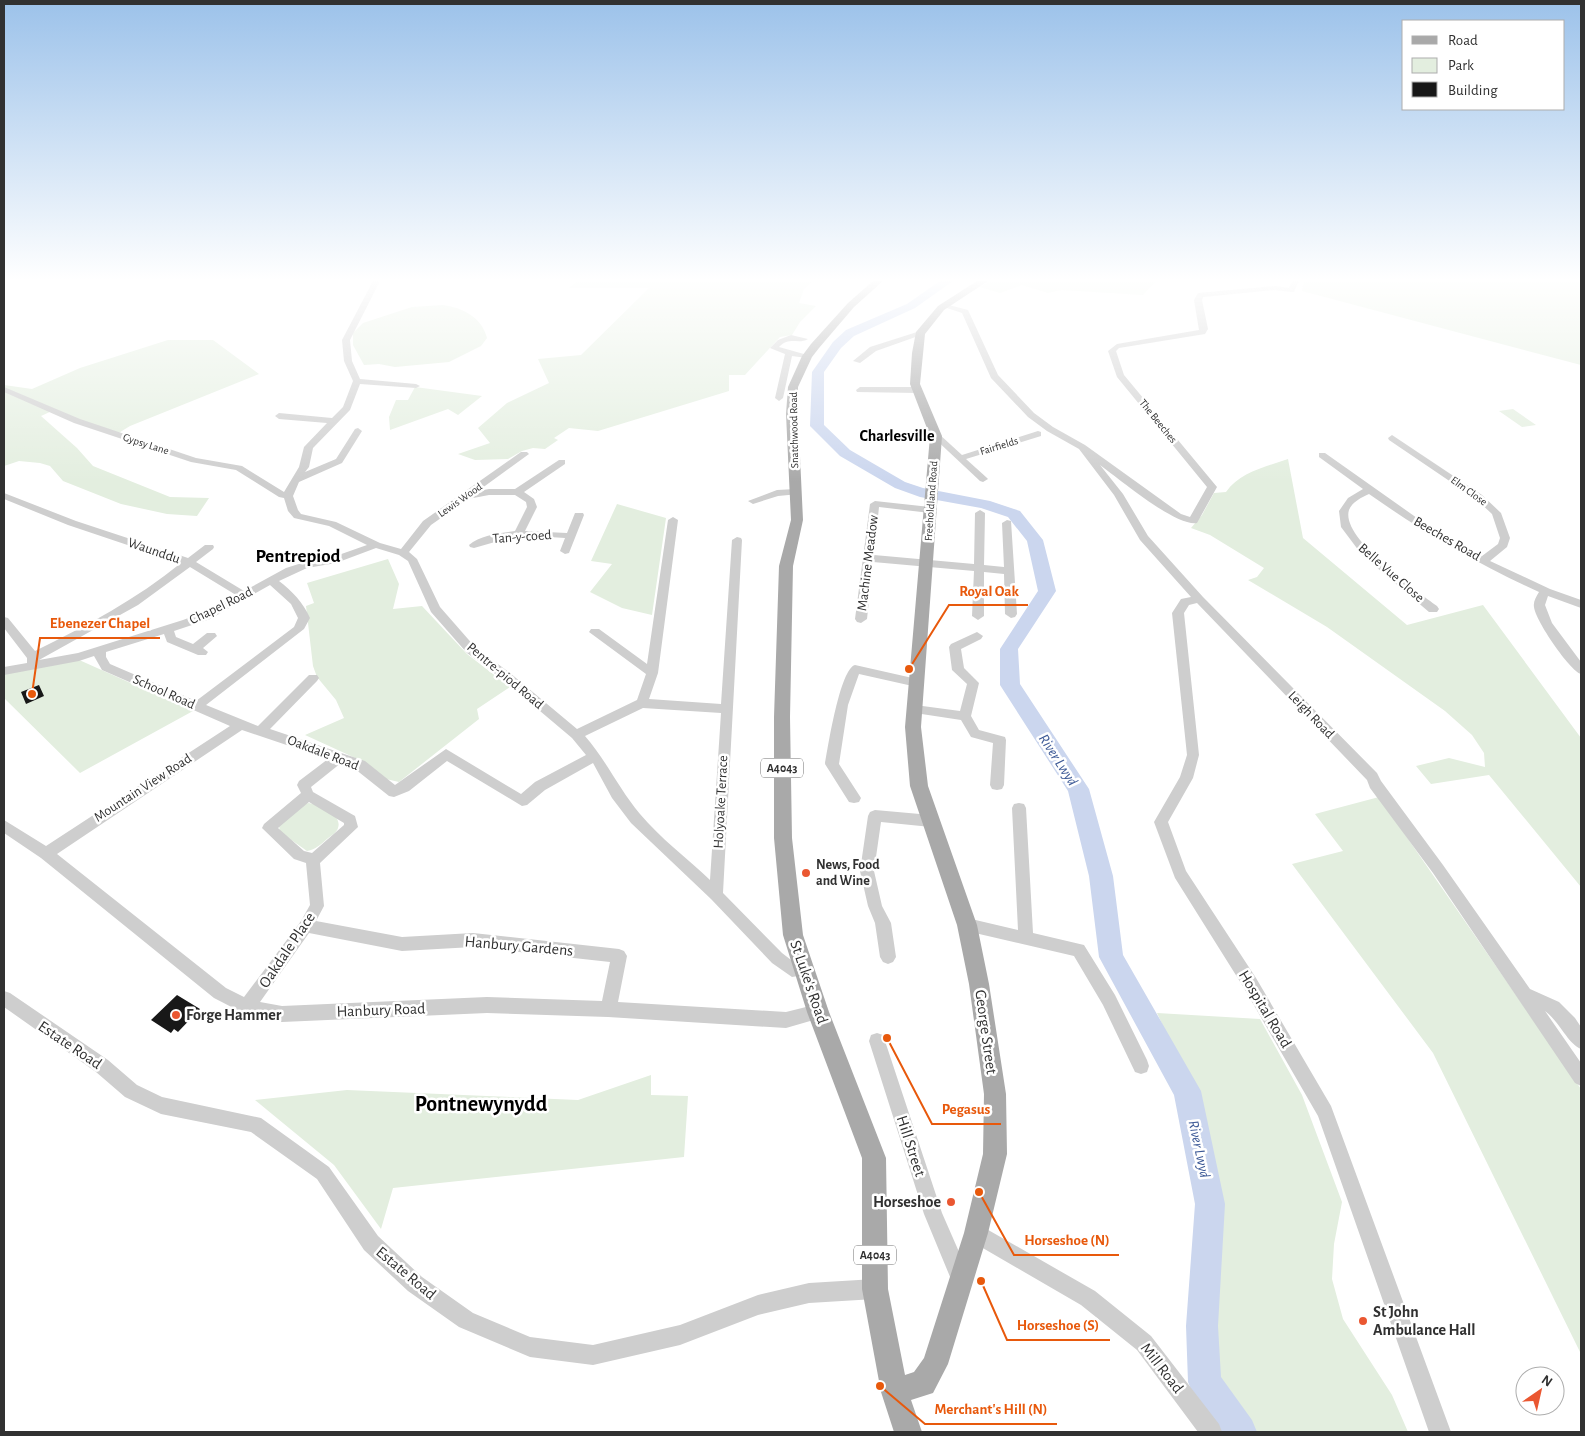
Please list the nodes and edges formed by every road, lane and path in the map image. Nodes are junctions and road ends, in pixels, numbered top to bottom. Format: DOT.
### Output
graph roads {
  1 [pos="347,348"];
  2 [pos="774,348"];
  3 [pos="814,348"];
  4 [pos="867,348"];
  5 [pos="877,348"];
  6 [pos="917,348"];
  7 [pos="981,348"];
  8 [pos="1115,348"];
  9 [pos="871,350"];
  10 [pos="789,353"];
  11 [pos="807,356"];
  12 [pos="857,361"];
  13 [pos="357,381"];
  14 [pos="416,386"];
  15 [pos="4,389"];
  16 [pos="860,390"];
  17 [pos="918,390"];
  18 [pos="779,398"];
  19 [pos="279,416"];
  20 [pos="334,421"];
  21 [pos="358,431"];
  22 [pos="1038,434"];
  23 [pos="936,436"];
  24 [pos="1392,438"];
  25 [pos="1082,447"];
  26 [pos="524,454"];
  27 [pos="1322,455"];
  28 [pos="960,458"];
  29 [pos="562,462"];
  30 [pos="983,479"];
  31 [pos="296,480"];
  32 [pos="1368,490"];
  33 [pos="517,492"];
  34 [pos="796,492"];
  35 [pos="4,496"];
  36 [pos="464,497"];
  37 [pos="931,499"];
  38 [pos="754,501"];
  39 [pos="290,502"];
  40 [pos="980,513"];
  41 [pos="579,515"];
  42 [pos="674,520"];
  43 [pos="1007,524"];
  44 [pos="518,535"];
  45 [pos="571,536"];
  46 [pos="737,540"];
  47 [pos="376,545"];
  48 [pos="474,545"];
  49 [pos="209,547"];
  50 [pos="565,551"];
  51 [pos="403,553"];
  52 [pos="868,558"];
  53 [pos="1484,560"];
  54 [pos="189,562"];
  55 [pos="926,564"];
  56 [pos="978,568"];
  57 [pos="1009,571"];
  58 [pos="272,581"];
  59 [pos="1545,591"];
  60 [pos="245,596"];
  61 [pos="1199,599"];
  62 [pos="1581,604"];
  63 [pos="1433,609"];
  64 [pos="1011,614"];
  65 [pos="978,616"];
  66 [pos="861,619"];
  67 [pos="4,621"];
  68 [pos="168,629"];
  69 [pos="595,632"];
  70 [pos="211,636"];
  71 [pos="977,636"];
  72 [pos="100,650"];
  73 [pos="33,662"];
  74 [pos="1581,670"];
  75 [pos="4,672"];
  76 [pos="652,672"];
  77 [pos="314,678"];
  78 [pos="917,683"];
  79 [pos="642,703"];
  80 [pos="198,708"];
  81 [pos="726,709"];
  82 [pos="915,709"];
  83 [pos="965,716"];
  84 [pos="240,725"];
  85 [pos="261,731"];
  86 [pos="576,735"];
  87 [pos="595,756"];
  88 [pos="340,757"];
  89 [pos="997,784"];
  90 [pos="308,796"];
  91 [pos="854,798"];
  92 [pos="1019,808"];
  93 [pos="931,821"];
  94 [pos="4,826"];
  95 [pos="46,854"];
  96 [pos="314,860"];
  97 [pos="716,895"];
  98 [pos="967,925"];
  99 [pos="306,926"];
  100 [pos="1026,938"];
  101 [pos="888,957"];
  102 [pos="804,969"];
  103 [pos="1526,995"];
  104 [pos="4,998"];
  105 [pos="247,1007"];
  106 [pos="608,1009"];
  107 [pos="818,1012"];
  108 [pos="877,1041"];
  109 [pos="1581,1041"];
  110 [pos="1141,1066"];
  111 [pos="1581,1077"];
  112 [pos="976,1233"];
  113 [pos="961,1277"];
  114 [pos="875,1289"];
  115 [pos="895,1392"];
  116 [pos="908,1432"];
  117 [pos="1211,1432"];
  118 [pos="1440,1432"];
  1 -- 13 [label="street"];
  2 -- 10 [label="street"];
  3 -- 11 [label="main road, Snatchwood Road / A4043"];
  4 -- 9 [label="street"];
  5 -- 9 [label="street"];
  6 -- 17 [label="main road, Freeholdland Road"];
  7 -- 25 [label="street"];
  8 -- 25 [label="street, The Beeches"];
  9 -- 12 [label="street"];
  10 -- 11 [label="street"];
  10 -- 18 [label="street"];
  11 -- 34 [label="main road, Snatchwood Road / A4043"];
  13 -- 14 [label="street"];
  13 -- 20 [label="street"];
  15 -- 39 [label="street, Gypsy Lane"];
  16 -- 17 [label="street"];
  17 -- 23 [label="main road, Freeholdland Road"];
  19 -- 20 [label="street"];
  20 -- 31 [label="street"];
  21 -- 31 [label="street"];
  22 -- 28 [label="street, Fairfields"];
  23 -- 28 [label="street"];
  23 -- 37 [label="main road, Freeholdland Road"];
  24 -- 53 [label="street, Elm Close"];
  25 -- 61 [label="street, Leigh Road"];
  26 -- 36 [label="street, Lewis Wood"];
  27 -- 32 [label="street, Beeches Road"];
  28 -- 30 [label="street"];
  29 -- 33 [label="street"];
  31 -- 39 [label="street"];
  32 -- 53 [label="street, Beeches Road"];
  32 -- 63 [label="street, Belle Vue Close"];
  33 -- 36 [label="street"];
  33 -- 44 [label="street"];
  34 -- 38 [label="street"];
  34 -- 102 [label="main road, St Luke's Road / A4043"];
  35 -- 54 [label="street, Waunddu"];
  36 -- 51 [label="street, Lewis Wood"];
  37 -- 52 [label="street, Machine Meadow"];
  37 -- 55 [label="main road, Freeholdland Road"];
  39 -- 47 [label="street"];
  40 -- 56 [label="street"];
  41 -- 45 [label="street"];
  42 -- 76 [label="street"];
  43 -- 57 [label="street"];
  44 -- 45 [label="street, Tan-y-coed"];
  44 -- 48 [label="street, Tan-y-coed"];
  45 -- 50 [label="street"];
  46 -- 81 [label="street, Holyoake Terrace"];
  47 -- 51 [label="street"];
  47 -- 58 [label="street, Chapel Road"];
  49 -- 54 [label="street"];
  51 -- 86 [label="street, Pentre-piod Road"];
  52 -- 55 [label="street"];
  52 -- 66 [label="street, Machine Meadow"];
  53 -- 59 [label="street, Beeches Road"];
  54 -- 60 [label="street"];
  54 -- 73 [label="street, Waunddu"];
  55 -- 56 [label="street"];
  55 -- 78 [label="main road, Freeholdland Road"];
  56 -- 57 [label="street"];
  56 -- 65 [label="street"];
  57 -- 64 [label="street"];
  58 -- 60 [label="street, Chapel Road"];
  58 -- 80 [label="street"];
  59 -- 62 [label="street, Beeches Road"];
  59 -- 74 [label="street"];
  60 -- 68 [label="street, Chapel Road"];
  61 -- 103 [label="street, Leigh Road"];
  61 -- 118 [label="street, Hospital Road"];
  67 -- 73 [label="street"];
  68 -- 70 [label="street"];
  68 -- 72 [label="street, Chapel Road"];
  69 -- 76 [label="street"];
  71 -- 83 [label="street"];
  72 -- 73 [label="street, Chapel Road"];
  72 -- 80 [label="street, School Road"];
  73 -- 75 [label="street, Chapel Road"];
  76 -- 79 [label="street"];
  77 -- 85 [label="street"];
  78 -- 82 [label="main road, Freeholdland Road"];
  78 -- 91 [label="street"];
  79 -- 81 [label="street"];
  79 -- 86 [label="street"];
  80 -- 84 [label="street, School Road"];
  81 -- 97 [label="street, Holyoake Terrace"];
  82 -- 83 [label="street"];
  82 -- 93 [label="main road, George Street"];
  83 -- 89 [label="street"];
  84 -- 85 [label="street, Oakdale Road"];
  84 -- 95 [label="street, Mountain View Road"];
  85 -- 88 [label="street, Oakdale Road"];
  86 -- 87 [label="street, Pentre-piod Road"];
  87 -- 88 [label="street, Oakdale Road"];
  87 -- 97 [label="street, Pentre-piod Road"];
  88 -- 90 [label="street"];
  90 -- 96 [label="street"];
  90 -- 96 [label="street"];
  92 -- 100 [label="street"];
  93 -- 98 [label="main road, George Street"];
  93 -- 101 [label="street"];
  94 -- 95 [label="street, Hanbury Road"];
  95 -- 105 [label="street, Hanbury Road"];
  96 -- 99 [label="street, Oakdale Place"];
  97 -- 102 [label="street, Pentre-piod Road"];
  98 -- 100 [label="street"];
  98 -- 112 [label="main road, George Street"];
  99 -- 105 [label="street, Oakdale Place"];
  99 -- 106 [label="street, Hanbury Gardens"];
  100 -- 110 [label="street"];
  102 -- 107 [label="main road, St Luke's Road / A4043"];
  103 -- 109 [label="street"];
  103 -- 111 [label="street, Leigh Road"];
  104 -- 114 [label="street, Estate Road"];
  105 -- 106 [label="street, Hanbury Road"];
  106 -- 107 [label="street, Hanbury Road"];
  107 -- 114 [label="main road, St Luke's Road / A4043"];
  108 -- 113 [label="street, Hill Street"];
  112 -- 113 [label="main road, George Street"];
  112 -- 117 [label="street, Mill Road"];
  113 -- 115 [label="main road, George Street"];
  114 -- 115 [label="main road, St Luke's Road / A4043"];
  115 -- 116 [label="main road, St Luke's Road / A4043"];
}
